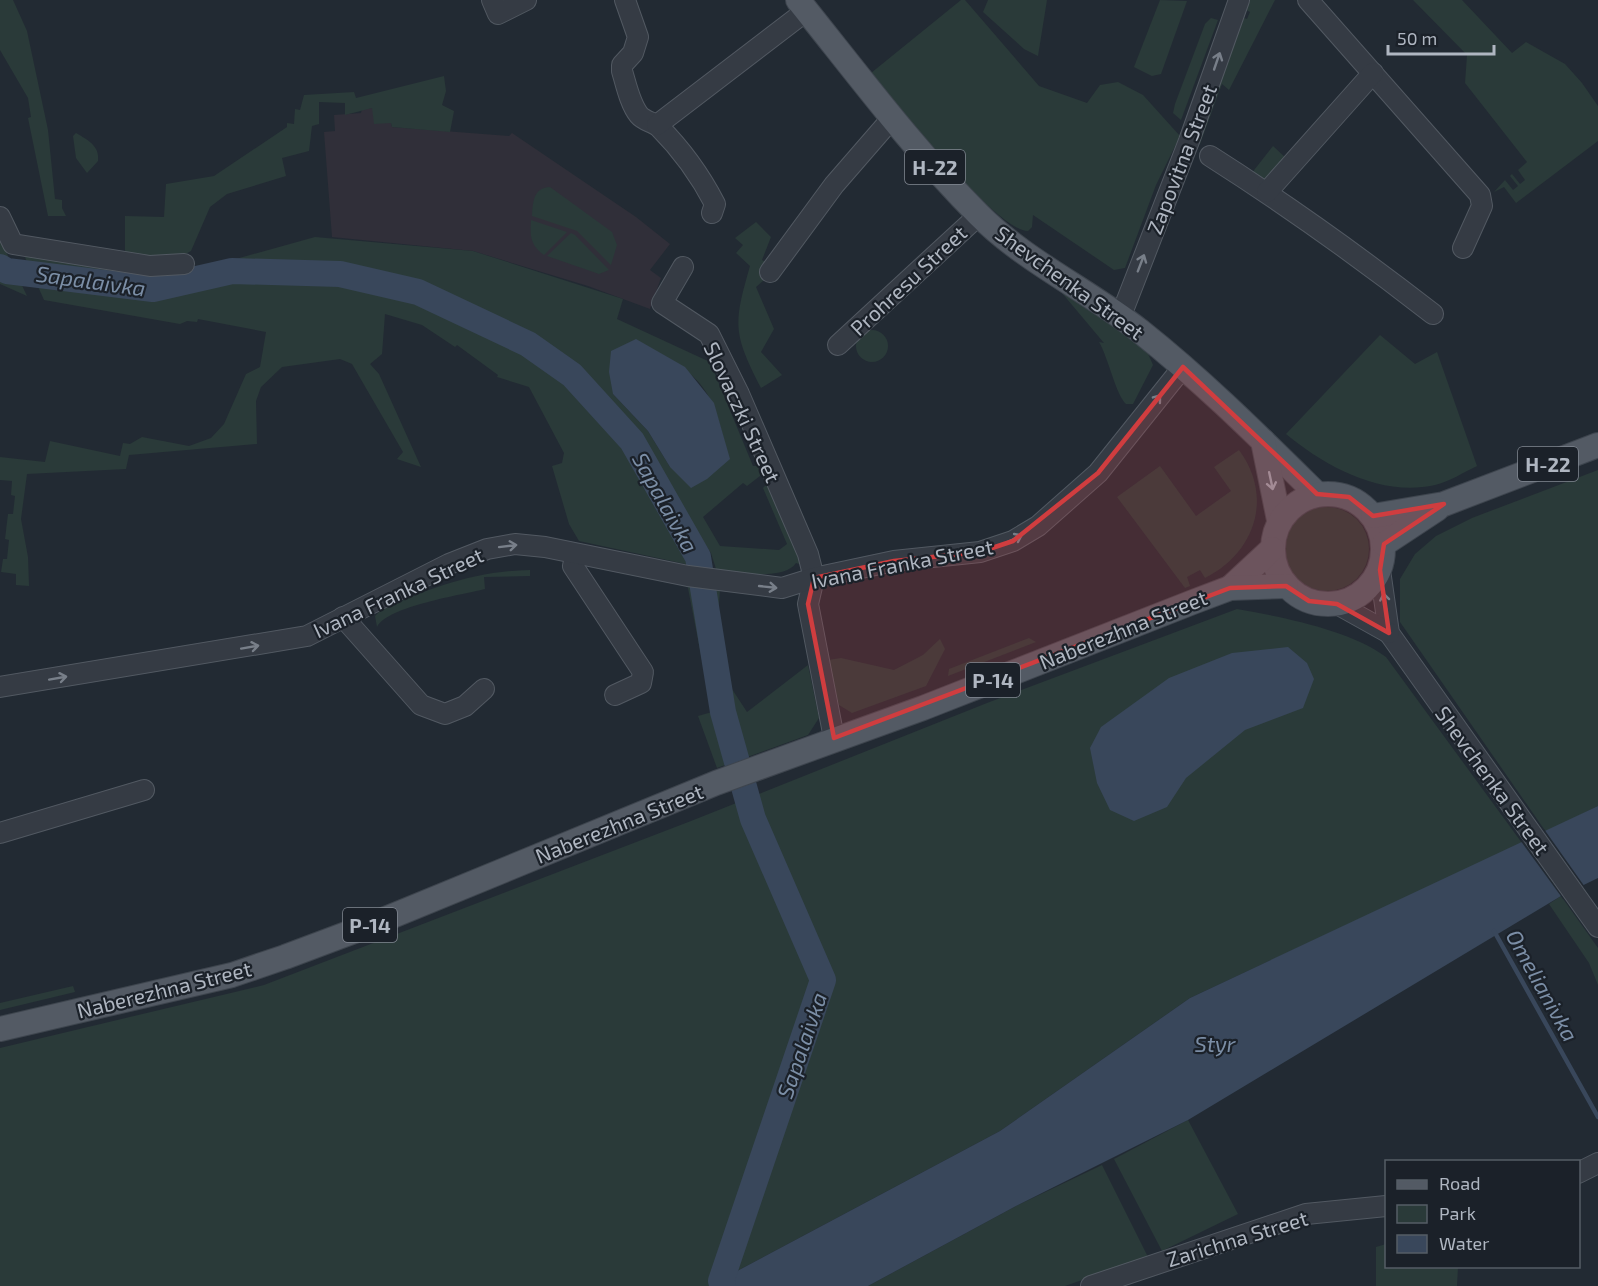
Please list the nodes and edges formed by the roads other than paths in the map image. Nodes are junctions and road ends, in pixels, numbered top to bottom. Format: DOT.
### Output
graph roads {
  1 [pos="492,0"];
  2 [pos="526,0"];
  3 [pos="625,0"];
  4 [pos="1239,0"];
  5 [pos="1308,0"];
  6 [pos="802,5"];
  7 [pos="1373,73"];
  8 [pos="893,117"];
  9 [pos="657,125"];
  10 [pos="1209,156"];
  11 [pos="1267,192"];
  12 [pos="712,213"];
  13 [pos="979,215"];
  14 [pos="0,216"];
  15 [pos="1463,248"];
  16 [pos="184,264"];
  17 [pos="683,267"];
  18 [pos="770,272"];
  19 [pos="1433,314"];
  20 [pos="1120,318"];
  21 [pos="838,345"];
  22 [pos="1183,367"];
  23 [pos="1263,441"];
  24 [pos="1598,445"];
  25 [pos="1317,494"];
  26 [pos="1444,504"];
  27 [pos="1373,516"];
  28 [pos="1280,520"];
  29 [pos="1384,544"];
  30 [pos="1272,549"];
  31 [pos="576,554"];
  32 [pos="1380,570"];
  33 [pos="814,578"];
  34 [pos="1286,586"];
  35 [pos="1230,588"];
  36 [pos="1337,604"];
  37 [pos="343,616"];
  38 [pos="1389,633"];
  39 [pos="0,687"];
  40 [pos="484,689"];
  41 [pos="615,695"];
  42 [pos="834,738"];
  43 [pos="144,790"];
  44 [pos="0,833"];
  45 [pos="1598,927"];
  46 [pos="0,1029"];
  47 [pos="1598,1163"];
  48 [pos="1580,1172"];
  49 [pos="1385,1206"];
  50 [pos="1091,1286"];
  1 -- 2 [label="street"];
  3 -- 9 [label="street"];
  20 -- 4 [label="street, Zapovitna Street, one-way"];
  5 -- 7 [label="street"];
  6 -- 8 [label="main road, Shevchenka Street / Н-22"];
  6 -- 9 [label="street"];
  7 -- 11 [label="street"];
  7 -- 15 [label="street"];
  8 -- 13 [label="main road, Shevchenka Street / Н-22"];
  8 -- 18 [label="street"];
  9 -- 12 [label="street"];
  10 -- 11 [label="street, Zapovitna Street"];
  11 -- 19 [label="street, Zapovitna Street"];
  13 -- 20 [label="main road, Shevchenka Street / Н-22"];
  13 -- 21 [label="street, Prohresu Street"];
  14 -- 16 [label="street"];
  17 -- 33 [label="street, Slovaczki Street"];
  20 -- 22 [label="main road, Shevchenka Street / Н-22"];
  22 -- 23 [label="main road, Shevchenka Street / Н-22"];
  33 -- 22 [label="street, Ivana Franka Street, one-way"];
  23 -- 25 [label="main road, Shevchenka Street / Н-22"];
  23 -- 28 [label="main road, one-way"];
  24 -- 26 [label="main road, Н-22"];
  25 -- 27 [label="main road"];
  25 -- 28 [label="main road"];
  26 -- 27 [label="main road, Н-22"];
  26 -- 29 [label="main road, Н-22"];
  27 -- 29 [label="main road"];
  28 -- 30 [label="main road"];
  29 -- 32 [label="main road"];
  30 -- 34 [label="main road"];
  30 -- 35 [label="main road, Naberezhna Street / Р-14"];
  31 -- 33 [label="street, Ivana Franka Street, one-way"];
  37 -- 31 [label="street, Ivana Franka Street, one-way"];
  31 -- 41 [label="street"];
  32 -- 36 [label="main road"];
  38 -- 32 [label="street, Shevchenka Street, one-way"];
  33 -- 42 [label="street"];
  34 -- 35 [label="main road, Naberezhna Street / Р-14"];
  34 -- 36 [label="main road"];
  35 -- 42 [label="main road, Naberezhna Street / Р-14"];
  36 -- 38 [label="street, Shevchenka Street"];
  39 -- 37 [label="street, Ivana Franka Street, one-way"];
  37 -- 40 [label="street"];
  38 -- 45 [label="street, Shevchenka Street"];
  42 -- 46 [label="main road, Naberezhna Street / Р-14"];
  43 -- 44 [label="street"];
  47 -- 48 [label="street"];
  49 -- 50 [label="street, Zarichna Street"];
}
